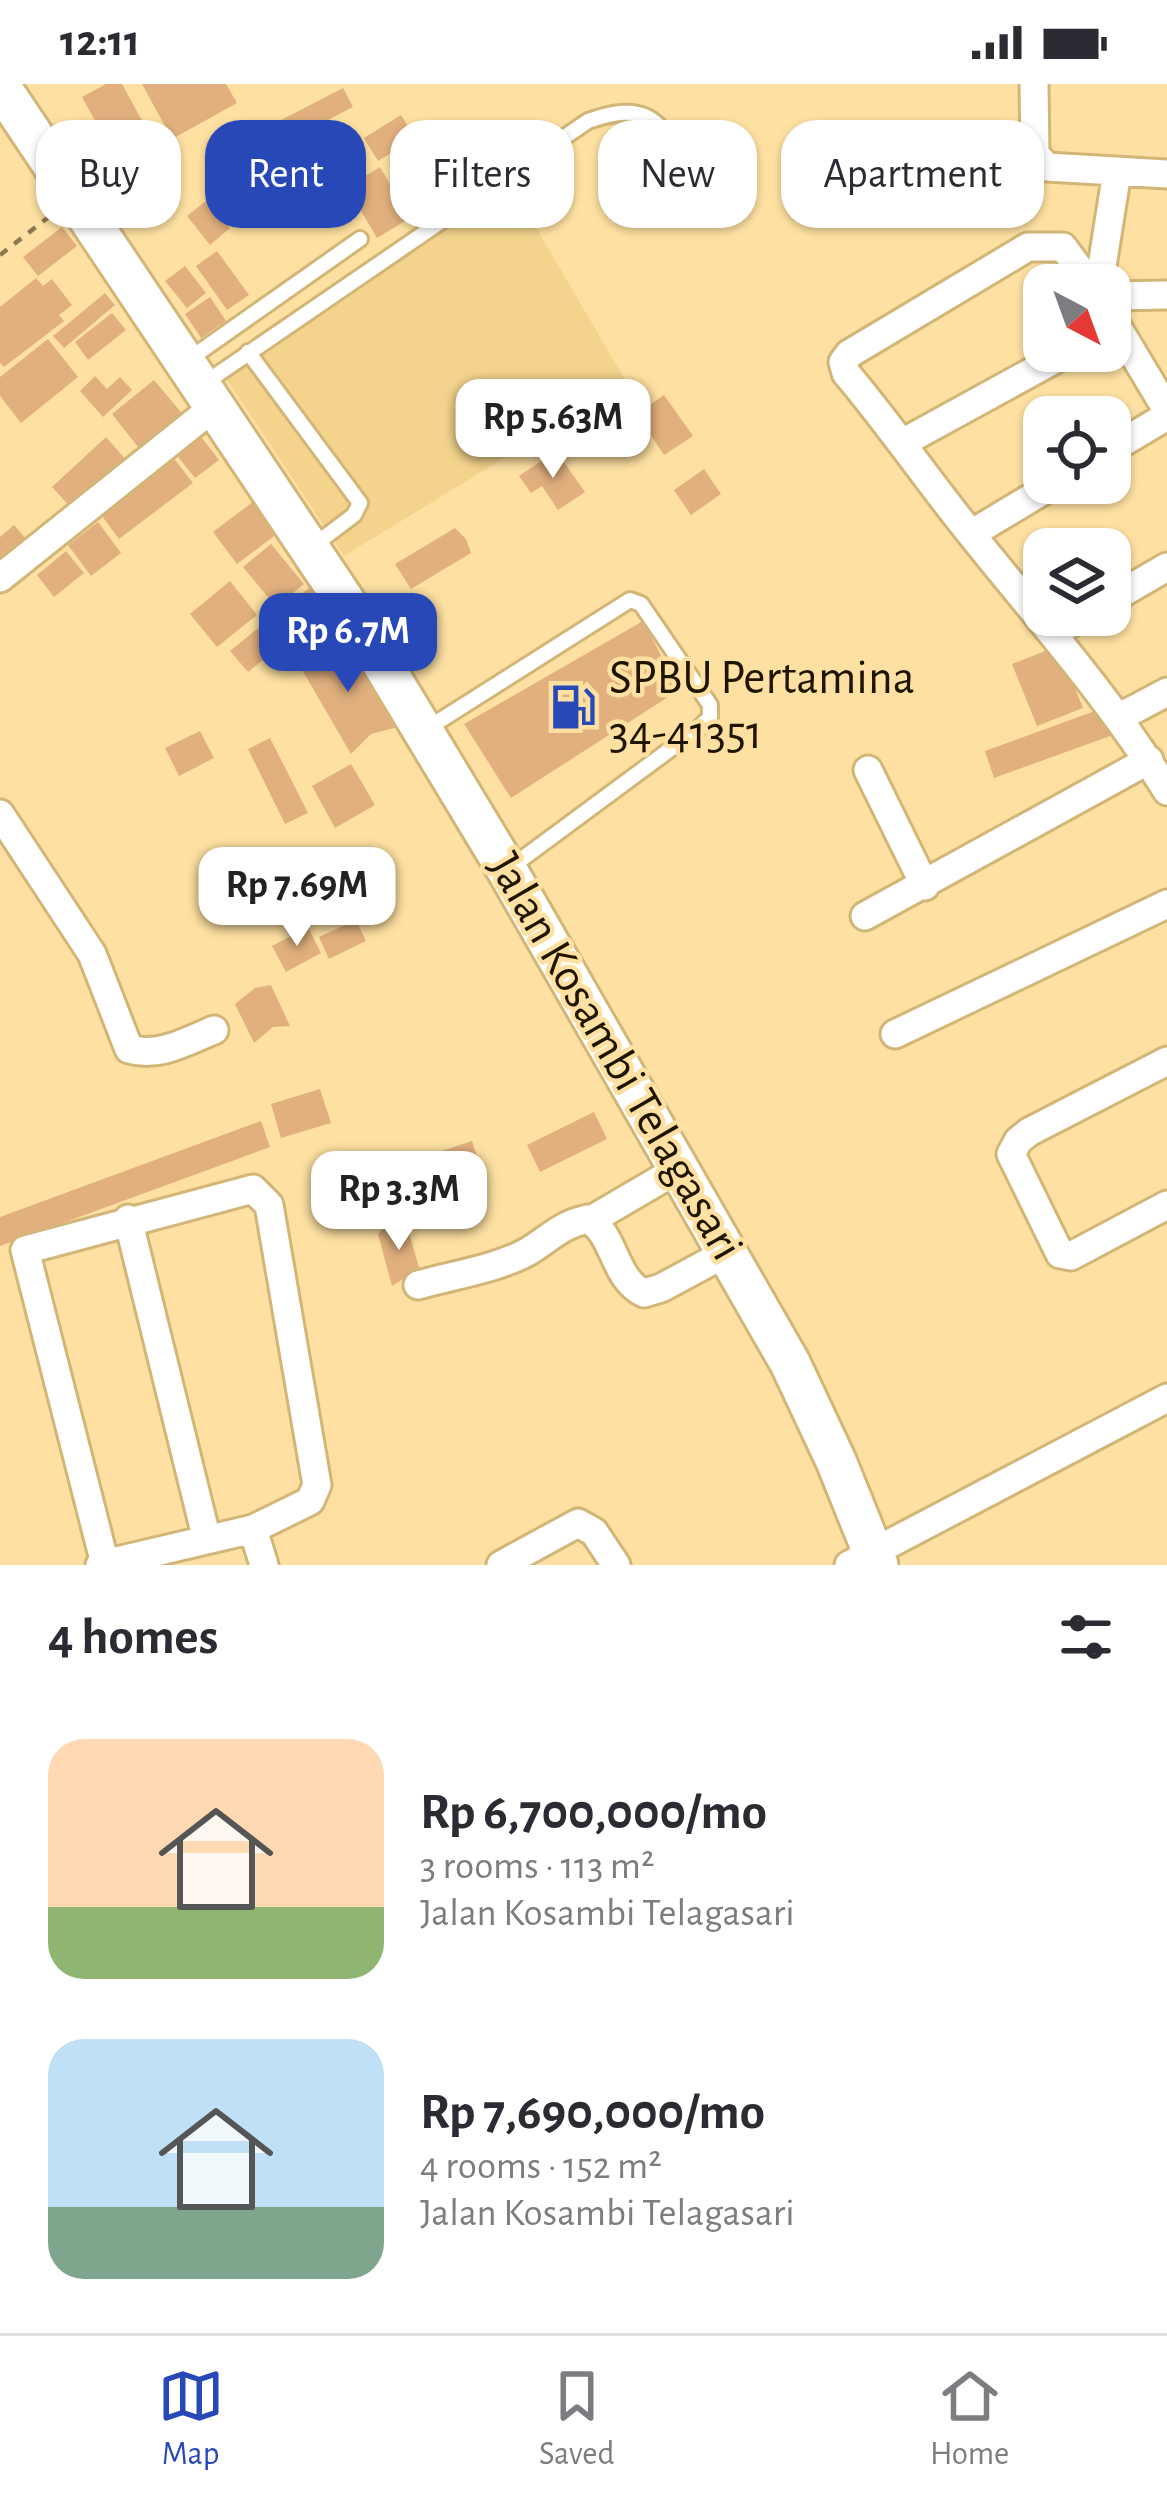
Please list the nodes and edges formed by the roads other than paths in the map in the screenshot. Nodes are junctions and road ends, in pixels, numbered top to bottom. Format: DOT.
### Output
graph roads {
  1 [pos="1034,84"];
  2 [pos="0,86"];
  3 [pos="652,120"];
  4 [pos="1117,172"];
  5 [pos="1167,173"];
  6 [pos="360,239"];
  7 [pos="1077,264"];
  8 [pos="1099,264"];
  9 [pos="1131,296"];
  10 [pos="1167,296"];
  11 [pos="248,352"];
  12 [pos="1131,354"];
  13 [pos="1032,372"];
  14 [pos="199,386"];
  15 [pos="1167,413"];
  16 [pos="1131,437"];
  17 [pos="904,442"];
  18 [pos="1023,503"];
  19 [pos="971,534"];
  20 [pos="310,549"];
  21 [pos="1167,567"];
  22 [pos="0,578"];
  23 [pos="1131,588"];
  24 [pos="1023,596"];
  25 [pos="1056,636"];
  26 [pos="1167,692"];
  27 [pos="1118,718"];
  28 [pos="424,730"];
  29 [pos="1148,760"];
  30 [pos="868,770"];
  31 [pos="1167,790"];
  32 [pos="0,814"];
  33 [pos="507,870"];
  34 [pos="925,886"];
  35 [pos="1167,904"];
  36 [pos="865,916"];
  37 [pos="214,1030"];
  38 [pos="895,1034"];
  39 [pos="1167,1061"];
  40 [pos="680,1168"];
  41 [pos="1167,1205"];
  42 [pos="128,1220"];
  43 [pos="593,1220"];
  44 [pos="728,1252"];
  45 [pos="12,1255"];
  46 [pos="418,1286"];
  47 [pos="1165,1407"];
  48 [pos="253,1529"];
  49 [pos="207,1540"];
  50 [pos="867,1561"];
  51 [pos="102,1564"];
  52 [pos="264,1565"];
  53 [pos="501,1565"];
  54 [pos="616,1565"];
  1 -- 4 [label="street"];
  2 -- 14 [label="main road, Jalan Kosambi Telagasari"];
  3 -- 11 [label="lane"];
  4 -- 5 [label="street"];
  4 -- 8 [label="street"];
  6 -- 14 [label="lane"];
  7 -- 17 [label="street"];
  9 -- 10 [label="street"];
  11 -- 14 [label="lane"];
  11 -- 20 [label="lane"];
  12 -- 15 [label="street"];
  13 -- 17 [label="street"];
  14 -- 20 [label="main road, Jalan Kosambi Telagasari"];
  14 -- 22 [label="street"];
  15 -- 16 [label="street"];
  17 -- 19 [label="street"];
  18 -- 19 [label="street"];
  19 -- 24 [label="street"];
  20 -- 28 [label="main road, Jalan Kosambi Telagasari"];
  21 -- 23 [label="street"];
  25 -- 27 [label="street"];
  26 -- 27 [label="street"];
  27 -- 29 [label="street"];
  28 -- 33 [label="main road, Jalan Kosambi Telagasari"];
  28 -- 33 [label="lane"];
  29 -- 31 [label="street"];
  29 -- 34 [label="street"];
  30 -- 34 [label="street"];
  32 -- 37 [label="street"];
  33 -- 40 [label="main road, Jalan Kosambi Telagasari"];
  34 -- 36 [label="street"];
  35 -- 38 [label="street"];
  39 -- 41 [label="street"];
  40 -- 43 [label="street"];
  40 -- 44 [label="main road, Jalan Kosambi Telagasari"];
  42 -- 45 [label="street"];
  42 -- 48 [label="street"];
  42 -- 49 [label="street"];
  43 -- 44 [label="street"];
  43 -- 46 [label="street"];
  44 -- 50 [label="main road, Jalan Kosambi Telagasari"];
  45 -- 51 [label="street"];
  47 -- 50 [label="street"];
  48 -- 49 [label="street"];
  48 -- 52 [label="street"];
  49 -- 51 [label="street"];
  53 -- 54 [label="street"];
}
